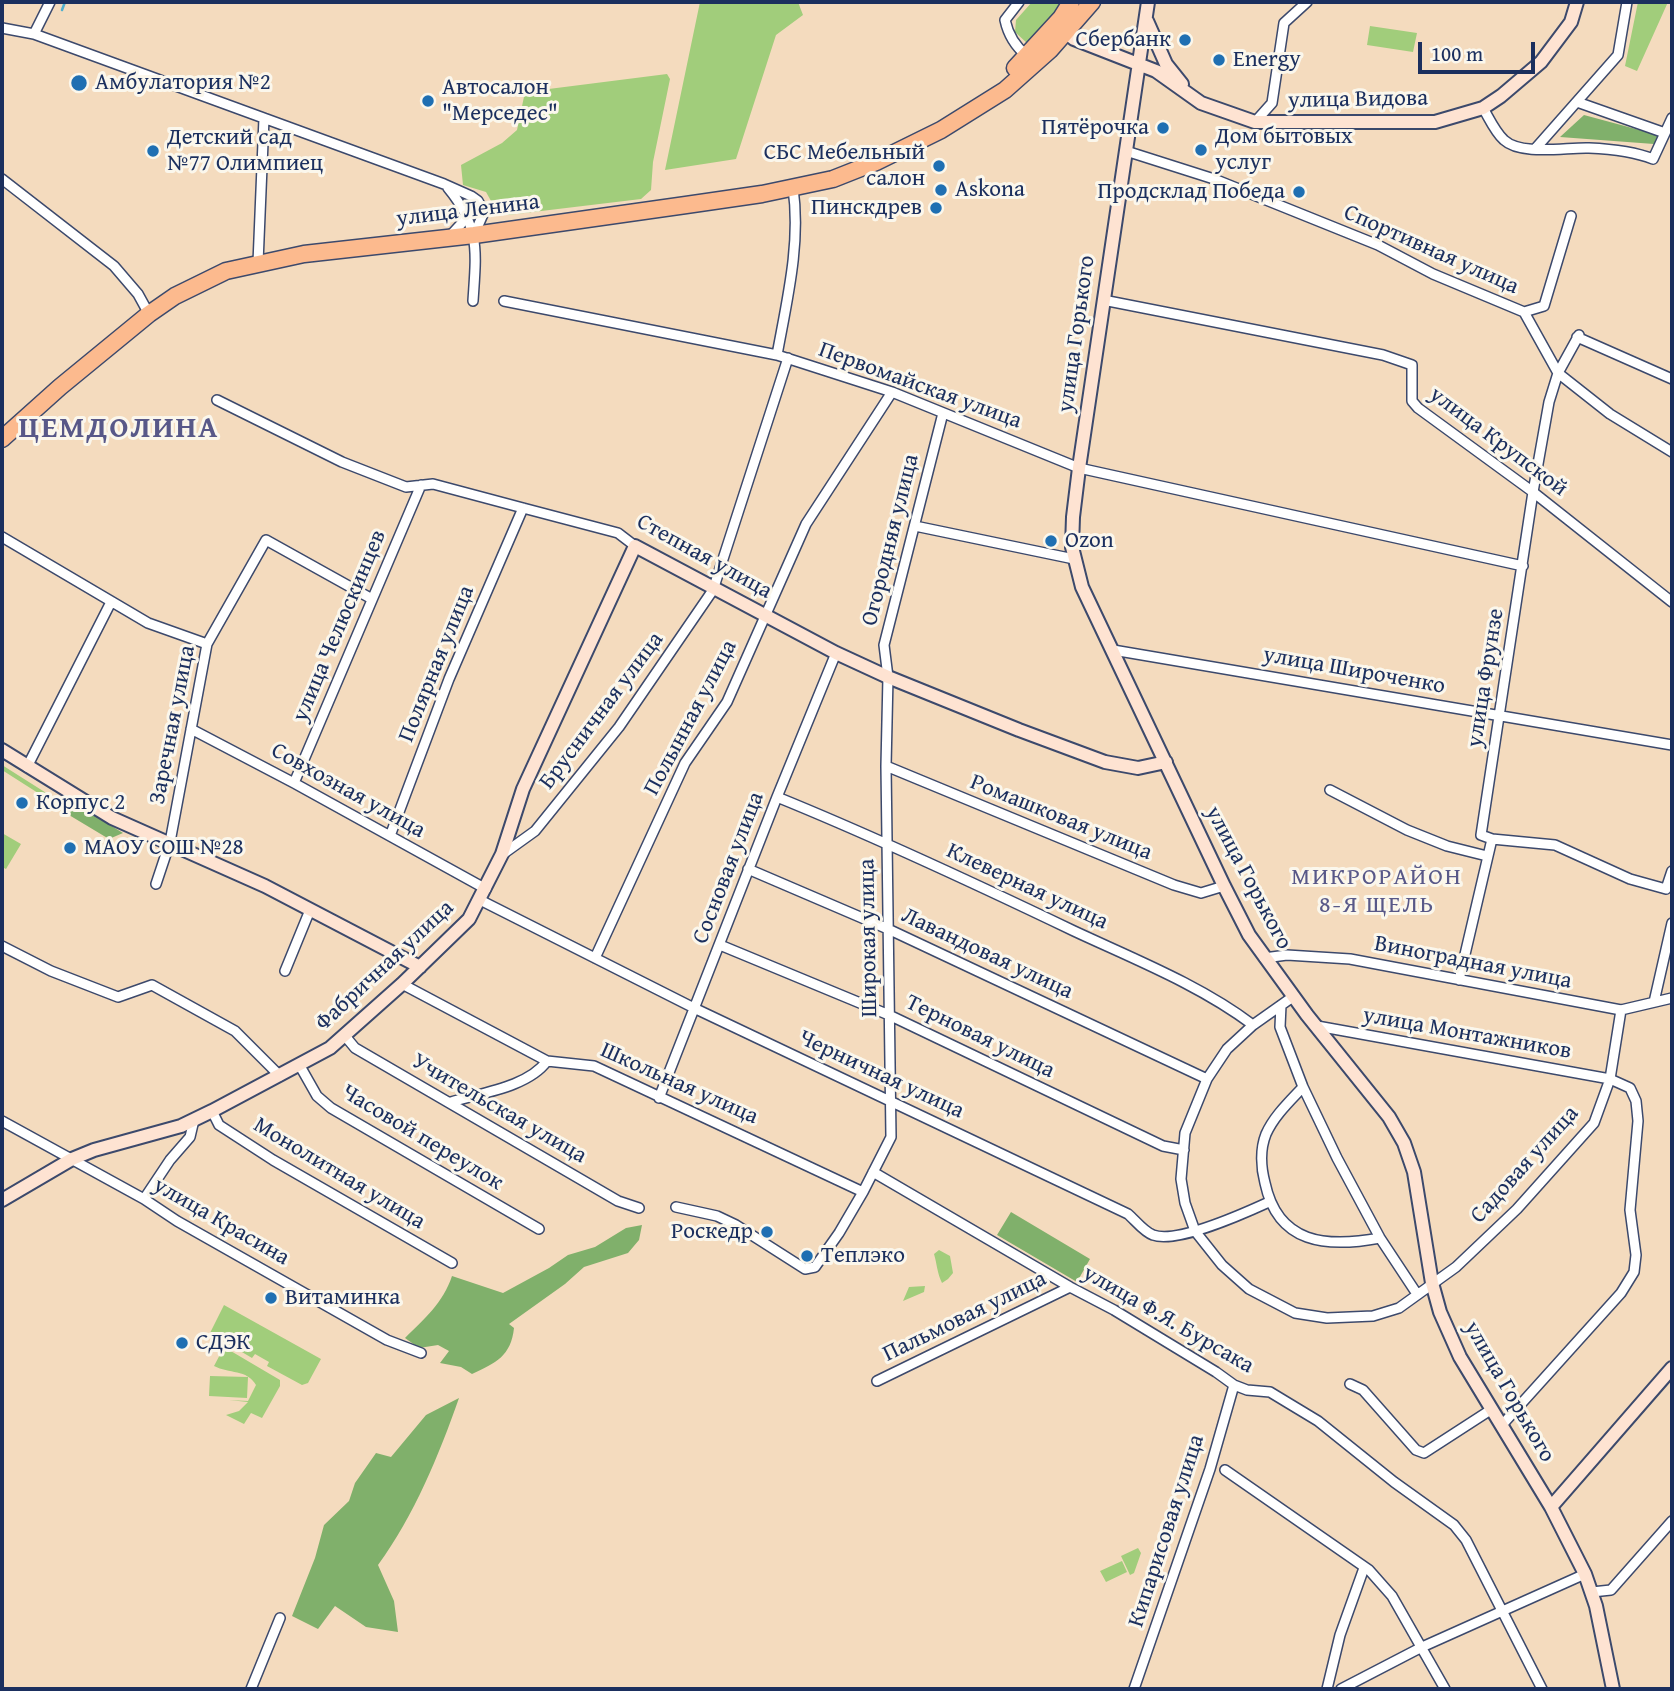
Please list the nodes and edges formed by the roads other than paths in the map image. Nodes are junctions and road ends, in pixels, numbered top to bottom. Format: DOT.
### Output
graph roads {
  1 [pos="50,2"];
  2 [pos="1019,2"];
  3 [pos="1072,2"];
  4 [pos="1077,2"];
  5 [pos="1092,2"];
  6 [pos="1148,2"];
  7 [pos="1307,2"];
  8 [pos="1577,2"];
  9 [pos="1627,2"];
  10 [pos="1146,18"];
  11 [pos="2,28"];
  12 [pos="1060,29"];
  13 [pos="34,34"];
  14 [pos="1086,45"];
  15 [pos="1050,50"];
  16 [pos="1027,56"];
  17 [pos="1139,61"];
  18 [pos="1194,98"];
  19 [pos="1577,102"];
  20 [pos="980,106"];
  21 [pos="1483,108"];
  22 [pos="264,118"];
  23 [pos="1672,118"];
  24 [pos="1255,122"];
  25 [pos="1665,133"];
  26 [pos="1535,149"];
  27 [pos="1126,151"];
  28 [pos="2,179"];
  29 [pos="444,184"];
  30 [pos="793,188"];
  31 [pos="484,212"];
  32 [pos="466,214"];
  33 [pos="1571,216"];
  34 [pos="505,230"];
  35 [pos="474,234"];
  36 [pos="449,237"];
  37 [pos="258,262"];
  38 [pos="1103,300"];
  39 [pos="473,301"];
  40 [pos="504,301"];
  41 [pos="1524,312"];
  42 [pos="149,314"];
  43 [pos="777,355"];
  44 [pos="788,358"];
  45 [pos="1558,373"];
  46 [pos="1672,379"];
  47 [pos="892,392"];
  48 [pos="216,400"];
  49 [pos="943,413"];
  50 [pos="2,439"];
  51 [pos="1672,452"];
  52 [pos="1079,468"];
  53 [pos="421,485"];
  54 [pos="1533,492"];
  55 [pos="523,508"];
  56 [pos="915,526"];
  57 [pos="2,537"];
  58 [pos="635,546"];
  59 [pos="1074,559"];
  60 [pos="1523,566"];
  61 [pos="713,590"];
  62 [pos="372,599"];
  63 [pos="1672,602"];
  64 [pos="111,603"];
  65 [pos="766,615"];
  66 [pos="207,644"];
  67 [pos="1113,650"];
  68 [pos="836,653"];
  69 [pos="888,677"];
  70 [pos="1499,715"];
  71 [pos="191,729"];
  72 [pos="1672,745"];
  73 [pos="2,750"];
  74 [pos="1166,762"];
  75 [pos="27,766"];
  76 [pos="886,766"];
  77 [pos="294,783"];
  78 [pos="1330,790"];
  79 [pos="777,797"];
  80 [pos="390,836"];
  81 [pos="1492,839"];
  82 [pos="170,842"];
  83 [pos="887,842"];
  84 [pos="507,850"];
  85 [pos="1487,856"];
  86 [pos="748,869"];
  87 [pos="1672,871"];
  88 [pos="156,884"];
  89 [pos="1224,886"];
  90 [pos="483,894"];
  91 [pos="310,910"];
  92 [pos="1672,923"];
  93 [pos="888,929"];
  94 [pos="2,946"];
  95 [pos="720,946"];
  96 [pos="595,958"];
  97 [pos="1264,958"];
  98 [pos="420,967"];
  99 [pos="285,971"];
  100 [pos="1459,980"];
  101 [pos="402,984"];
  102 [pos="1293,996"];
  103 [pos="1672,998"];
  104 [pos="1654,1002"];
  105 [pos="1281,1005"];
  106 [pos="696,1009"];
  107 [pos="1621,1010"];
  108 [pos="889,1015"];
  109 [pos="1253,1025"];
  110 [pos="1317,1027"];
  111 [pos="345,1036"];
  112 [pos="547,1061"];
  113 [pos="300,1066"];
  114 [pos="280,1076"];
  115 [pos="1207,1079"];
  116 [pos="1610,1079"];
  117 [pos="1303,1087"];
  118 [pos="659,1098"];
  119 [pos="451,1102"];
  120 [pos="891,1102"];
  121 [pos="212,1111"];
  122 [pos="194,1120"];
  123 [pos="2,1121"];
  124 [pos="1184,1150"];
  125 [pos="72,1159"];
  126 [pos="873,1172"];
  127 [pos="863,1192"];
  128 [pos="144,1199"];
  129 [pos="2,1200"];
  130 [pos="1269,1202"];
  131 [pos="676,1207"];
  132 [pos="639,1208"];
  133 [pos="539,1229"];
  134 [pos="1195,1231"];
  135 [pos="1380,1238"];
  136 [pos="452,1263"];
  137 [pos="1432,1283"];
  138 [pos="1070,1287"];
  139 [pos="1417,1294"];
  140 [pos="421,1353"];
  141 [pos="1672,1368"];
  142 [pos="877,1381"];
  143 [pos="1350,1384"];
  144 [pos="1234,1385"];
  145 [pos="1492,1409"];
  146 [pos="1502,1425"];
  147 [pos="1224,1470"];
  148 [pos="1551,1507"];
  149 [pos="1672,1521"];
  150 [pos="1364,1568"];
  151 [pos="1585,1574"];
  152 [pos="1592,1592"];
  153 [pos="1502,1609"];
  154 [pos="280,1618"];
  155 [pos="1422,1647"];
  156 [pos="1347,1688"];
  157 [pos="251,1689"];
  158 [pos="1134,1689"];
  159 [pos="1327,1689"];
  160 [pos="1445,1689"];
  161 [pos="1542,1689"];
  162 [pos="1613,1689"];
  1 -- 13 [label="street"];
  2 -- 16 [label="street"];
  3 -- 12 [label="highway"];
  4 -- 12 [label="street"];
  5 -- 12 [label="highway"];
  6 -- 10 [label="street"];
  7 -- 24 [label="street, улица Видова"];
  8 -- 21 [label="street, улица Видова"];
  9 -- 19 [label="street"];
  10 -- 17 [label="street"];
  10 -- 18 [label="street"];
  11 -- 13 [label="street"];
  12 -- 14 [label="street"];
  12 -- 15 [label="highway"];
  12 -- 16 [label="highway"];
  12 -- 17 [label="street"];
  13 -- 22 [label="street"];
  14 -- 15 [label="street"];
  14 -- 17 [label="street"];
  15 -- 20 [label="highway"];
  16 -- 20 [label="highway"];
  17 -- 18 [label="street, улица Видова"];
  17 -- 27 [label="street, улица Горького"];
  18 -- 24 [label="street, улица Видова"];
  19 -- 25 [label="street"];
  19 -- 26 [label="street"];
  20 -- 30 [label="highway, улица Ленина"];
  21 -- 24 [label="street, улица Видова"];
  21 -- 26 [label="street"];
  22 -- 29 [label="street"];
  22 -- 37 [label="street"];
  23 -- 25 [label="street"];
  25 -- 26 [label="street"];
  27 -- 38 [label="street, улица Горького"];
  27 -- 41 [label="street, Спортивная улица"];
  28 -- 42 [label="street"];
  29 -- 31 [label="street"];
  29 -- 32 [label="street"];
  30 -- 34 [label="highway, улица Ленина"];
  30 -- 43 [label="street"];
  31 -- 34 [label="street"];
  31 -- 35 [label="street"];
  32 -- 35 [label="street"];
  32 -- 36 [label="street"];
  33 -- 41 [label="street"];
  34 -- 35 [label="highway, улица Ленина"];
  35 -- 36 [label="highway, улица Ленина"];
  35 -- 39 [label="street"];
  36 -- 37 [label="highway, улица Ленина"];
  37 -- 42 [label="highway, улица Ленина"];
  38 -- 52 [label="street, улица Горького"];
  38 -- 54 [label="street, улица Крупской"];
  40 -- 43 [label="street, Первомайская улица"];
  41 -- 45 [label="street, Спортивная улица"];
  42 -- 50 [label="highway, улица Ленина"];
  43 -- 44 [label="street, Первомайская улица"];
  44 -- 47 [label="street, Первомайская улица"];
  44 -- 61 [label="street, Брусничная улица"];
  45 -- 46 [label="street, улица Фрунзе"];
  45 -- 51 [label="street, Спортивная улица"];
  45 -- 54 [label="street, улица Фрунзе"];
  47 -- 49 [label="street, Первомайская улица"];
  47 -- 65 [label="street, Полынная улица"];
  48 -- 53 [label="street, Степная улица"];
  49 -- 52 [label="street, Первомайская улица"];
  49 -- 56 [label="street, Огородняя улица"];
  52 -- 59 [label="street, улица Горького"];
  52 -- 60 [label="street, Первомайская улица"];
  53 -- 55 [label="street, Степная улица"];
  53 -- 62 [label="street, улица Челюскинцев"];
  54 -- 60 [label="street, улица Фрунзе"];
  54 -- 63 [label="street, улица Крупской"];
  55 -- 58 [label="street, Степная улица"];
  55 -- 80 [label="street, Полярная улица"];
  56 -- 59 [label="street"];
  56 -- 69 [label="street, Огородняя улица"];
  57 -- 64 [label="street"];
  58 -- 61 [label="street, Степная улица"];
  58 -- 84 [label="street, Фабричная улица"];
  59 -- 67 [label="street, улица Горького"];
  60 -- 70 [label="street, улица Фрунзе"];
  61 -- 65 [label="street, Степная улица"];
  61 -- 84 [label="street, Брусничная улица"];
  62 -- 66 [label="street, Заречная улица"];
  62 -- 77 [label="street, улица Челюскинцев"];
  64 -- 66 [label="street"];
  64 -- 75 [label="street"];
  65 -- 68 [label="street, Степная улица"];
  65 -- 96 [label="street, Полынная улица"];
  66 -- 71 [label="street, Заречная улица"];
  67 -- 70 [label="street, улица Широченко"];
  67 -- 74 [label="street, улица Горького"];
  68 -- 69 [label="street, Степная улица"];
  68 -- 79 [label="street, Сосновая улица"];
  69 -- 74 [label="street, Степная улица"];
  69 -- 76 [label="street, Широкая улица"];
  70 -- 72 [label="street, улица Широченко"];
  70 -- 81 [label="street, улица Фрунзе"];
  71 -- 77 [label="street, Совхозная улица"];
  71 -- 82 [label="street, Заречная улица"];
  73 -- 75 [label="street"];
  74 -- 89 [label="street, улица Горького"];
  75 -- 82 [label="street"];
  76 -- 83 [label="street, Широкая улица"];
  76 -- 89 [label="street, Ромашковая улица"];
  77 -- 80 [label="street, Совхозная улица"];
  78 -- 85 [label="street"];
  79 -- 83 [label="street, Клеверная улица"];
  79 -- 86 [label="street, Сосновая улица"];
  80 -- 90 [label="street, Совхозная улица"];
  81 -- 85 [label="street"];
  81 -- 87 [label="street"];
  82 -- 88 [label="street, Заречная улица"];
  82 -- 91 [label="street"];
  83 -- 93 [label="street, Широкая улица"];
  83 -- 109 [label="street, Клеверная улица"];
  84 -- 90 [label="street, Фабричная улица"];
  85 -- 100 [label="street"];
  86 -- 93 [label="street, Лавандовая улица"];
  86 -- 95 [label="street, Сосновая улица"];
  89 -- 97 [label="street, улица Горького"];
  90 -- 96 [label="street, Черничная улица"];
  90 -- 98 [label="street, Фабричная улица"];
  91 -- 98 [label="street"];
  91 -- 99 [label="street"];
  92 -- 104 [label="street"];
  93 -- 108 [label="street, Широкая улица"];
  93 -- 115 [label="street, Лавандовая улица"];
  94 -- 114 [label="street"];
  95 -- 106 [label="street, Сосновая улица"];
  95 -- 108 [label="street, Терновая улица"];
  96 -- 106 [label="street, Черничная улица"];
  97 -- 100 [label="street, Виноградная улица"];
  97 -- 102 [label="street, улица Горького"];
  98 -- 101 [label="street, Фабричная улица"];
  100 -- 107 [label="street, Виноградная улица"];
  101 -- 111 [label="street, Фабричная улица"];
  101 -- 112 [label="street, Школьная улица"];
  102 -- 105 [label="street"];
  102 -- 110 [label="street, улица Горького"];
  103 -- 104 [label="street, Виноградная улица"];
  104 -- 107 [label="street, Виноградная улица"];
  105 -- 109 [label="street"];
  105 -- 117 [label="street"];
  106 -- 118 [label="street, Сосновая улица"];
  106 -- 120 [label="street, Черничная улица"];
  107 -- 116 [label="street, Садовая улица"];
  108 -- 120 [label="street, Широкая улица"];
  108 -- 124 [label="street, Терновая улица"];
  109 -- 115 [label="street"];
  110 -- 116 [label="street, улица Монтажников"];
  110 -- 137 [label="street, улица Горького"];
  111 -- 113 [label="street, Фабричная улица"];
  111 -- 119 [label="street, Учительская улица"];
  112 -- 118 [label="street, Школьная улица"];
  112 -- 119 [label="street"];
  113 -- 114 [label="street, Фабричная улица"];
  113 -- 133 [label="street, Часовой переулок"];
  114 -- 121 [label="street, Фабричная улица"];
  115 -- 124 [label="street"];
  116 -- 137 [label="street, Садовая улица"];
  116 -- 146 [label="street"];
  117 -- 130 [label="street"];
  117 -- 135 [label="street"];
  118 -- 127 [label="street, Школьная улица"];
  119 -- 132 [label="street, Учительская улица"];
  120 -- 126 [label="street, Широкая улица"];
  120 -- 134 [label="street, Черничная улица"];
  121 -- 122 [label="street, Фабричная улица"];
  121 -- 136 [label="street, Монолитная улица"];
  122 -- 125 [label="street, Фабричная улица"];
  122 -- 128 [label="street"];
  123 -- 125 [label="street, улица Красина"];
  124 -- 134 [label="street"];
  125 -- 128 [label="street, улица Красина"];
  125 -- 129 [label="street, Фабричная улица"];
  126 -- 127 [label="street, Широкая улица"];
  126 -- 138 [label="street, улица Ф.Я. Бурсака"];
  127 -- 131 [label="street, Широкая улица"];
  128 -- 140 [label="street, улица Красина"];
  130 -- 134 [label="street, Черничная улица"];
  130 -- 135 [label="street"];
  134 -- 139 [label="street, Садовая улица"];
  135 -- 139 [label="street"];
  137 -- 139 [label="street, Садовая улица"];
  137 -- 145 [label="street, улица Горького"];
  138 -- 142 [label="street, Пальмовая улица"];
  138 -- 144 [label="street, улица Ф.Я. Бурсака"];
  141 -- 148 [label="street"];
  143 -- 145 [label="street"];
  144 -- 153 [label="street, улица Ф.Я. Бурсака"];
  144 -- 158 [label="street, Кипарисовая улица"];
  145 -- 146 [label="street, улица Горького"];
  146 -- 148 [label="street, улица Горького"];
  147 -- 150 [label="street"];
  148 -- 151 [label="street, улица Горького"];
  149 -- 152 [label="street"];
  150 -- 155 [label="street"];
  150 -- 159 [label="street"];
  151 -- 152 [label="street, улица Горького"];
  151 -- 153 [label="street"];
  152 -- 162 [label="street, улица Горького"];
  153 -- 155 [label="street"];
  153 -- 161 [label="street, улица Ф.Я. Бурсака"];
  154 -- 157 [label="street"];
  155 -- 156 [label="street"];
  155 -- 160 [label="street"];
}
